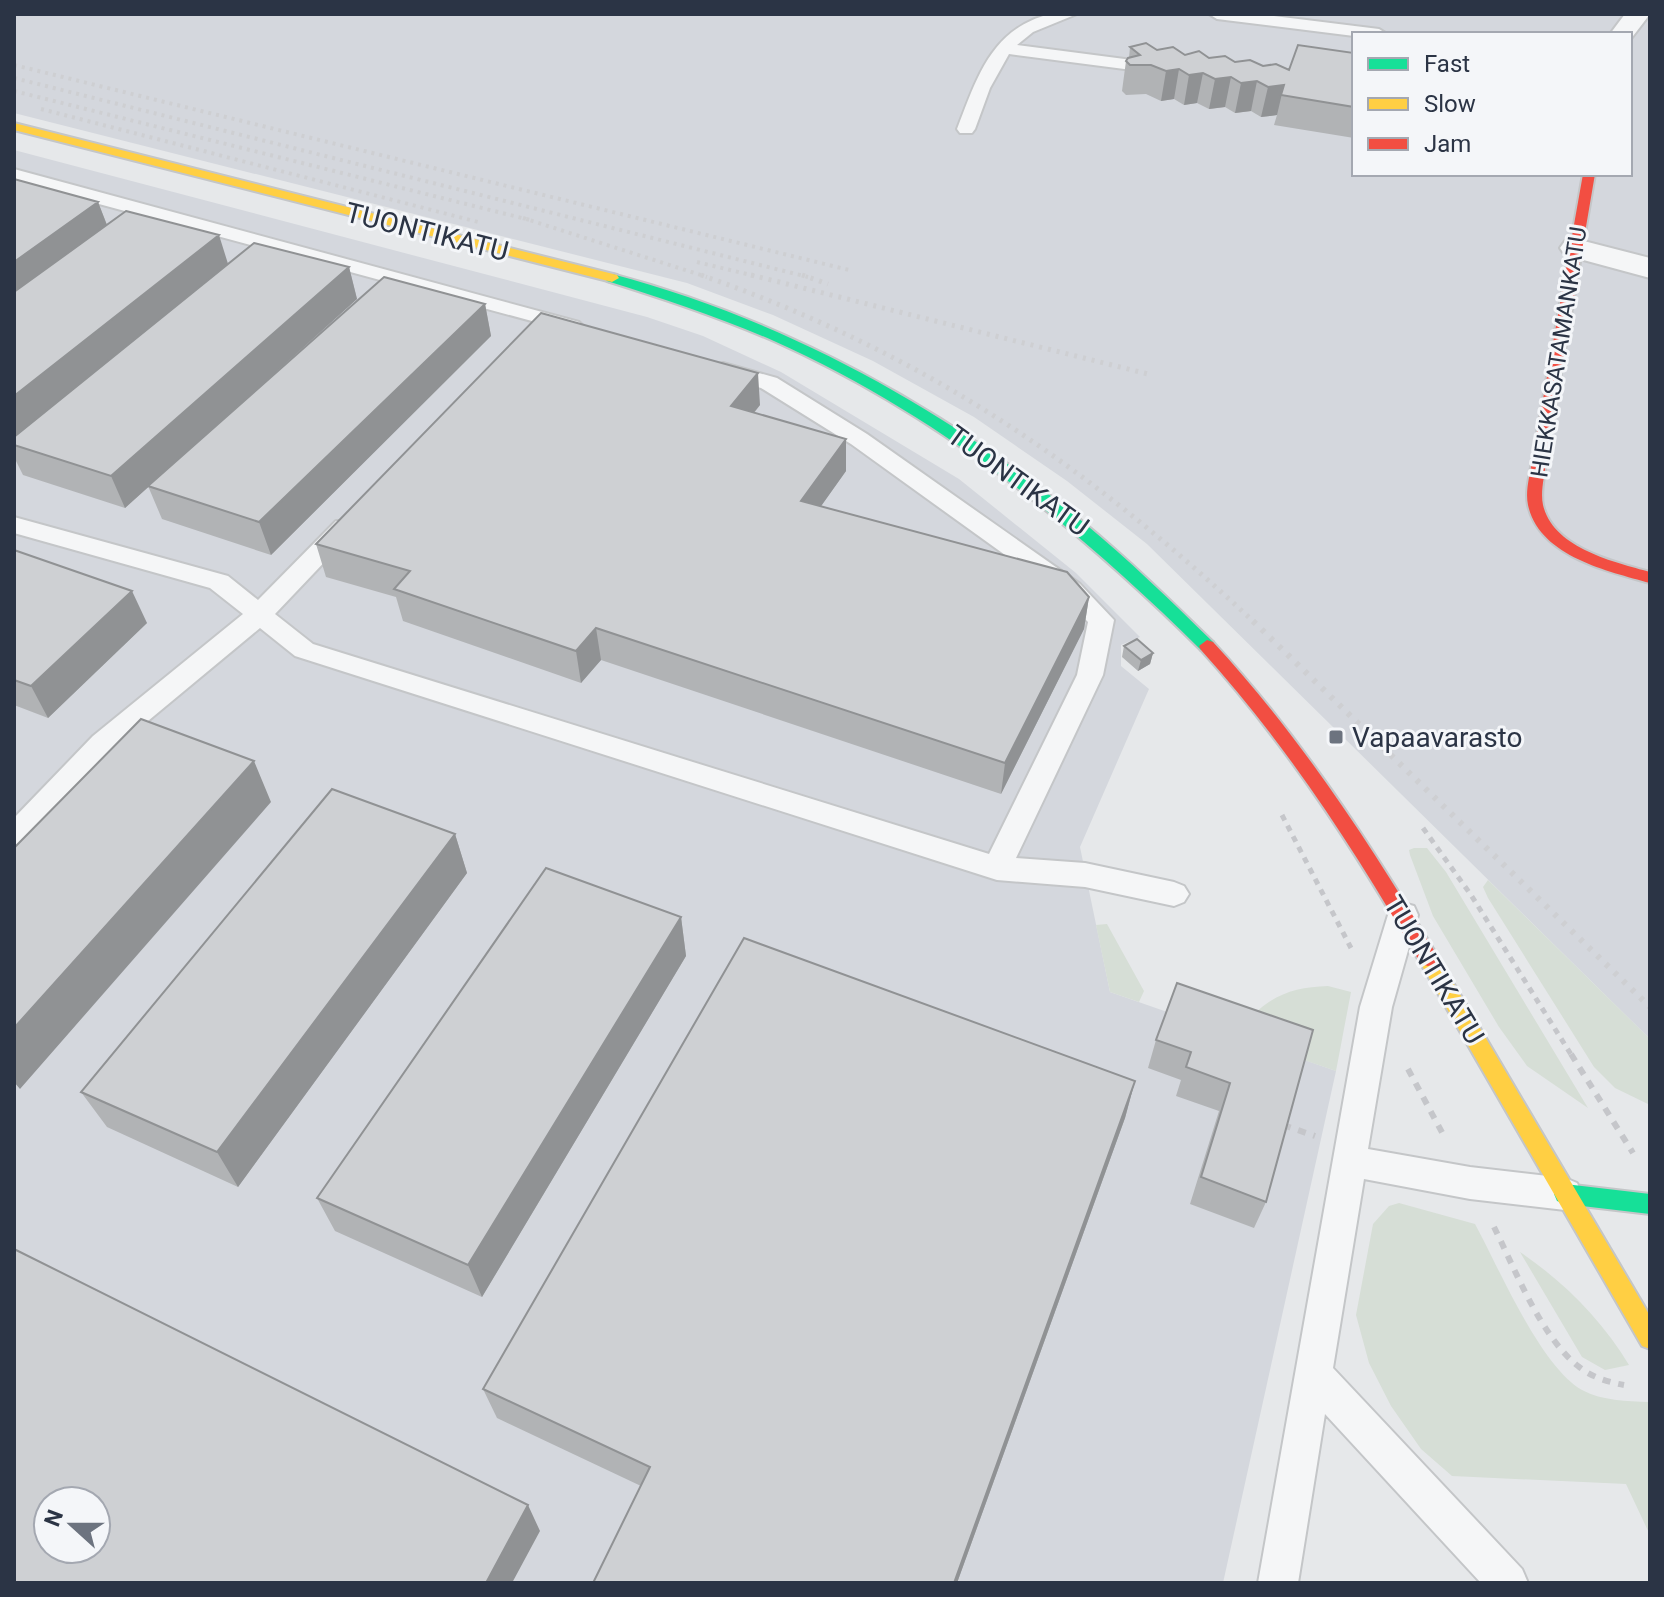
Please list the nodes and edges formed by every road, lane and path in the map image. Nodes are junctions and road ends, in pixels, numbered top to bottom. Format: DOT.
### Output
graph roads {
  1 [pos="1069,14"];
  2 [pos="1217,14"];
  3 [pos="1639,14"];
  4 [pos="1363,32"];
  5 [pos="1625,32"];
  6 [pos="1002,48"];
  7 [pos="1175,71"];
  8 [pos="14,126"];
  9 [pos="966,129"];
  10 [pos="14,175"];
  11 [pos="1589,176"];
  12 [pos="1576,248"];
  13 [pos="1650,268"];
  14 [pos="544,319"];
  15 [pos="597,333"];
  16 [pos="523,342"];
  17 [pos="698,362"];
  18 [pos="358,512"];
  19 [pos="14,525"];
  20 [pos="1650,578"];
  21 [pos="260,614"];
  22 [pos="1423,828"];
  23 [pos="14,836"];
  24 [pos="1299,843"];
  25 [pos="997,868"];
  26 [pos="1174,894"];
  27 [pos="1403,915"];
  28 [pos="1376,1007"];
  29 [pos="1443,1135"];
  30 [pos="1350,1161"];
  31 [pos="1642,1167"];
  32 [pos="1565,1194"];
  33 [pos="1650,1204"];
  34 [pos="1499,1237"];
  35 [pos="1650,1338"];
  36 [pos="1313,1374"];
  37 [pos="1625,1385"];
  38 [pos="1278,1583"];
  39 [pos="1508,1583"];
  1 -- 6 [label="lane"];
  2 -- 4 [label="lane"];
  3 -- 5 [label="street"];
  6 -- 7 [label="lane"];
  6 -- 9 [label="lane"];
  8 -- 27 [label="street, TUONTIKATU"];
  10 -- 14 [label="lane"];
  11 -- 12 [label="street, HIEKKASATAMANKATU"];
  12 -- 13 [label="street"];
  12 -- 20 [label="street, HIEKKASATAMANKATU"];
  14 -- 15 [label="lane"];
  14 -- 16 [label="lane"];
  17 -- 25 [label="lane"];
  18 -- 21 [label="lane"];
  19 -- 21 [label="lane"];
  21 -- 23 [label="lane"];
  21 -- 25 [label="lane"];
  22 -- 31 [label="path"];
  24 -- 28 [label="path"];
  25 -- 26 [label="lane"];
  27 -- 28 [label="lane"];
  27 -- 32 [label="street, TUONTIKATU"];
  28 -- 29 [label="path"];
  28 -- 30 [label="lane"];
  30 -- 32 [label="lane"];
  30 -- 36 [label="lane"];
  32 -- 33 [label="street"];
  32 -- 35 [label="street, TUONTIKATU"];
  34 -- 37 [label="path"];
  36 -- 38 [label="lane"];
  36 -- 39 [label="lane"];
}
